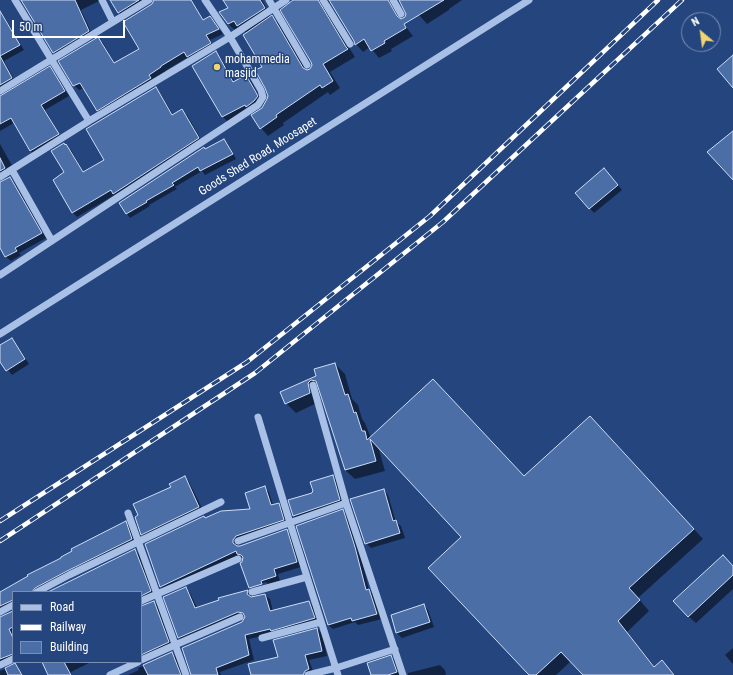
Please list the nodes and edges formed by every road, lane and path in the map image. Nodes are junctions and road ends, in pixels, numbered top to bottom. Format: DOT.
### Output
graph roads {
  1 [pos="14,0"];
  2 [pos="102,0"];
  3 [pos="148,0"];
  4 [pos="205,0"];
  5 [pos="269,0"];
  6 [pos="286,0"];
  7 [pos="323,0"];
  8 [pos="393,0"];
  9 [pos="529,0"];
  10 [pos="274,8"];
  11 [pos="401,14"];
  12 [pos="113,22"];
  13 [pos="230,37"];
  14 [pos="350,44"];
  15 [pos="51,60"];
  16 [pos="308,65"];
  17 [pos="0,91"];
  18 [pos="89,121"];
  19 [pos="12,170"];
  20 [pos="0,178"];
  21 [pos="52,241"];
  22 [pos="0,275"];
  23 [pos="0,334"];
  24 [pos="313,385"];
  25 [pos="258,417"];
  26 [pos="221,502"];
  27 [pos="346,503"];
  28 [pos="128,513"];
  29 [pos="290,523"];
  30 [pos="138,541"];
  31 [pos="238,541"];
  32 [pos="238,559"];
  33 [pos="307,576"];
  34 [pos="39,591"];
  35 [pos="252,592"];
  36 [pos="157,594"];
  37 [pos="142,601"];
  38 [pos="12,606"];
  39 [pos="0,612"];
  40 [pos="240,617"];
  41 [pos="321,622"];
  42 [pos="262,638"];
  43 [pos="175,644"];
  44 [pos="395,649"];
  45 [pos="12,659"];
  46 [pos="142,660"];
  47 [pos="136,663"];
  48 [pos="0,665"];
  49 [pos="337,672"];
  50 [pos="110,675"];
  51 [pos="186,675"];
  52 [pos="308,675"];
  53 [pos="403,675"];
  1 -- 15 [label="street"];
  2 -- 12 [label="street"];
  3 -- 12 [label="street"];
  4 -- 13 [label="street"];
  5 -- 10 [label="street"];
  6 -- 10 [label="street"];
  7 -- 14 [label="street"];
  8 -- 11 [label="street"];
  9 -- 23 [label="street, Goods Shed Road, Moosapet"];
  10 -- 13 [label="street"];
  10 -- 16 [label="street"];
  12 -- 15 [label="street"];
  13 -- 18 [label="street"];
  13 -- 21 [label="street"];
  15 -- 17 [label="street"];
  15 -- 18 [label="street"];
  18 -- 19 [label="street"];
  19 -- 20 [label="street"];
  19 -- 21 [label="street"];
  21 -- 22 [label="street"];
  24 -- 27 [label="street"];
  25 -- 29 [label="street"];
  26 -- 30 [label="street"];
  27 -- 29 [label="street"];
  27 -- 44 [label="street"];
  28 -- 30 [label="street"];
  29 -- 31 [label="street"];
  29 -- 33 [label="street"];
  30 -- 34 [label="street"];
  30 -- 36 [label="street"];
  32 -- 36 [label="street"];
  33 -- 35 [label="street"];
  33 -- 41 [label="street"];
  36 -- 37 [label="street"];
  36 -- 43 [label="street"];
  38 -- 39 [label="street"];
  40 -- 43 [label="street"];
  41 -- 42 [label="street"];
  41 -- 49 [label="street"];
  43 -- 46 [label="street"];
  43 -- 51 [label="street"];
  44 -- 49 [label="street"];
  44 -- 53 [label="street"];
  45 -- 48 [label="street"];
  47 -- 50 [label="street"];
  49 -- 52 [label="street"];
}
